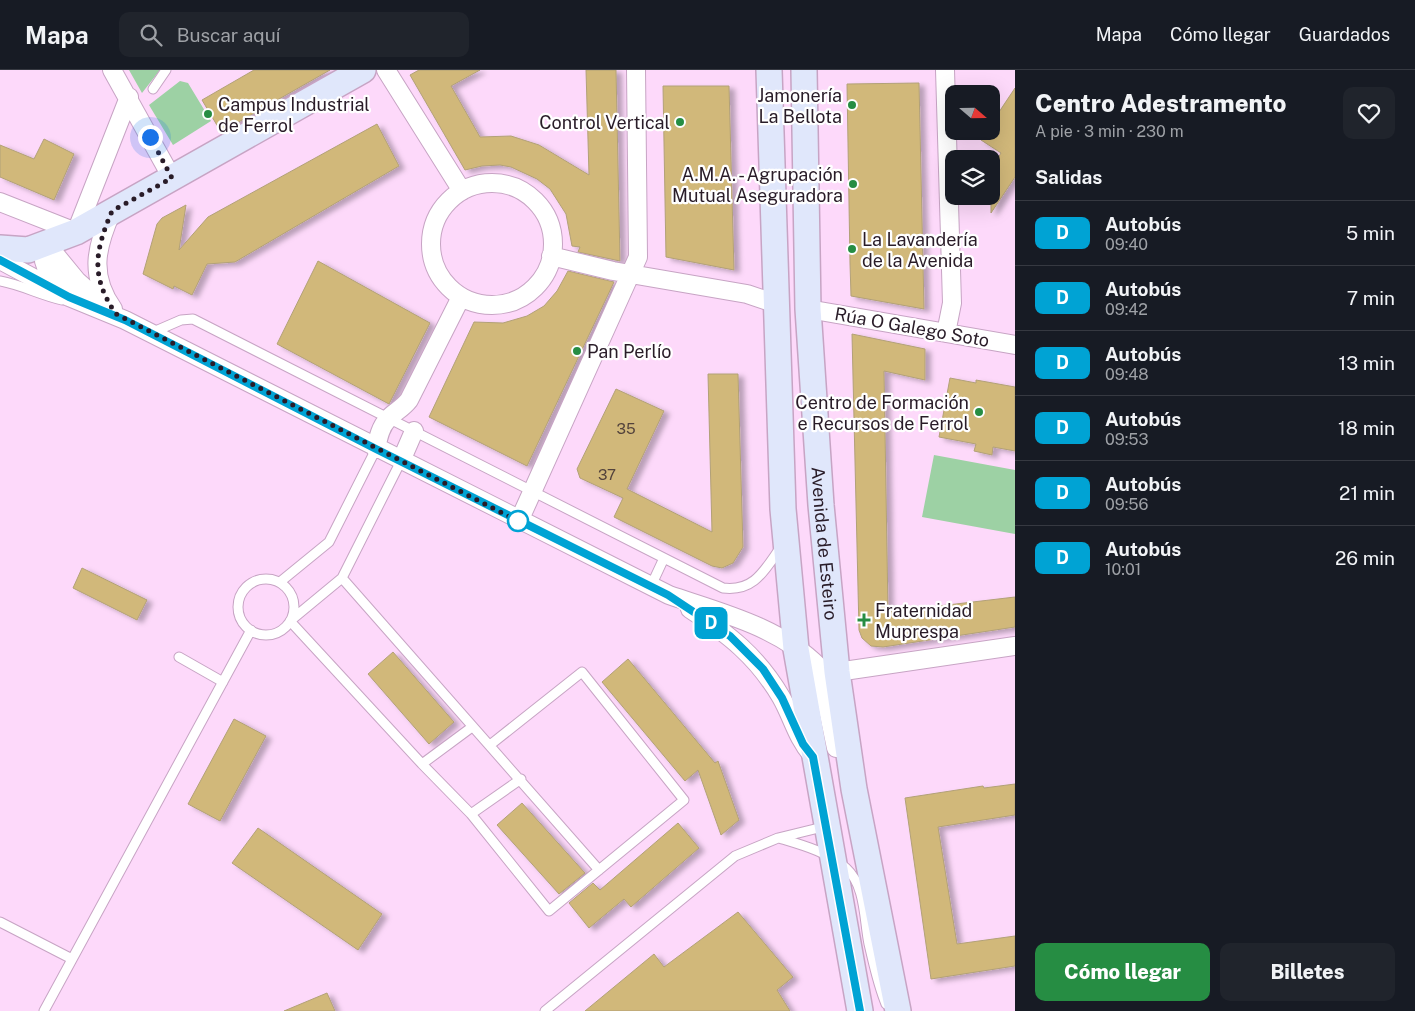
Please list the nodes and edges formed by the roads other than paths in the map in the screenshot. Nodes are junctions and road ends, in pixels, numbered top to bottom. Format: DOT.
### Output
graph roads {
  1 [pos="112,70"];
  2 [pos="166,70"];
  3 [pos="363,70"];
  4 [pos="386,70"];
  5 [pos="636,70"];
  6 [pos="769,70"];
  7 [pos="804,70"];
  8 [pos="945,70"];
  9 [pos="153,89"];
  10 [pos="129,97"];
  11 [pos="172,178"];
  12 [pos="462,191"];
  13 [pos="0,202"];
  14 [pos="112,211"];
  15 [pos="76,232"];
  16 [pos="45,245"];
  17 [pos="0,248"];
  18 [pos="552,256"];
  19 [pos="0,260"];
  20 [pos="631,274"];
  21 [pos="0,281"];
  22 [pos="69,297"];
  23 [pos="461,297"];
  24 [pos="774,303"];
  25 [pos="89,306"];
  26 [pos="808,309"];
  27 [pos="120,317"];
  28 [pos="151,333"];
  29 [pos="946,333"];
  30 [pos="1015,345"];
  31 [pos="388,418"];
  32 [pos="414,432"];
  33 [pos="376,449"];
  34 [pos="401,461"];
  35 [pos="532,492"];
  36 [pos="519,521"];
  37 [pos="786,541"];
  38 [pos="664,558"];
  39 [pos="342,578"];
  40 [pos="280,582"];
  41 [pos="650,586"];
  42 [pos="668,595"];
  43 [pos="290,621"];
  44 [pos="251,630"];
  45 [pos="1015,646"];
  46 [pos="796,649"];
  47 [pos="179,657"];
  48 [pos="837,672"];
  49 [pos="223,682"];
  50 [pos="472,727"];
  51 [pos="490,744"];
  52 [pos="813,757"];
  53 [pos="422,764"];
  54 [pos="521,779"];
  55 [pos="854,789"];
  56 [pos="471,814"];
  57 [pos="827,826"];
  58 [pos="778,838"];
  59 [pos="834,861"];
  60 [pos="599,870"];
  61 [pos="0,922"];
  62 [pos="72,959"];
  63 [pos="44,1011"];
  64 [pos="545,1011"];
  65 [pos="860,1011"];
  66 [pos="889,1011"];
  67 [pos="898,1011"];
  1 -- 10 [label="street"];
  2 -- 9 [label="lane"];
  3 -- 11 [label="main road"];
  4 -- 12 [label="street"];
  5 -- 20 [label="street"];
  6 -- 24 [label="main road"];
  7 -- 26 [label="main road, Avenida de Esteiro"];
  8 -- 29 [label="street"];
  10 -- 11 [label="street"];
  10 -- 15 [label="street"];
  11 -- 14 [label="main road"];
  12 -- 18 [label="street"];
  12 -- 23 [label="street"];
  13 -- 15 [label="street"];
  14 -- 15 [label="main road"];
  14 -- 27 [label="street"];
  15 -- 16 [label="main road"];
  16 -- 17 [label="main road"];
  16 -- 22 [label="street"];
  16 -- 27 [label="street"];
  18 -- 20 [label="street"];
  18 -- 23 [label="street"];
  19 -- 22 [label="street"];
  20 -- 24 [label="street"];
  20 -- 35 [label="street"];
  21 -- 25 [label="lane"];
  22 -- 25 [label="street"];
  23 -- 31 [label="street"];
  24 -- 37 [label="main road"];
  25 -- 27 [label="street"];
  26 -- 29 [label="street, Rúa O Galego Soto"];
  26 -- 48 [label="main road, Avenida de Esteiro"];
  27 -- 28 [label="street"];
  28 -- 31 [label="lane"];
  28 -- 33 [label="street"];
  29 -- 30 [label="street, Rúa O Galego Soto"];
  31 -- 32 [label="lane"];
  31 -- 33 [label="street"];
  32 -- 34 [label="street"];
  32 -- 35 [label="lane"];
  33 -- 34 [label="street"];
  33 -- 40 [label="lane"];
  34 -- 36 [label="street"];
  34 -- 39 [label="lane"];
  35 -- 36 [label="street"];
  35 -- 38 [label="lane"];
  36 -- 41 [label="street"];
  37 -- 38 [label="lane"];
  37 -- 46 [label="main road"];
  38 -- 41 [label="lane"];
  39 -- 43 [label="lane"];
  39 -- 50 [label="lane"];
  40 -- 43 [label="lane"];
  40 -- 44 [label="lane"];
  41 -- 42 [label="street"];
  42 -- 46 [label="street"];
  42 -- 52 [label="street"];
  43 -- 44 [label="lane"];
  43 -- 53 [label="lane"];
  44 -- 49 [label="lane"];
  45 -- 48 [label="street"];
  46 -- 52 [label="main road"];
  46 -- 55 [label="street"];
  47 -- 49 [label="lane"];
  48 -- 55 [label="main road, Avenida de Esteiro"];
  49 -- 62 [label="lane"];
  50 -- 51 [label="lane"];
  50 -- 53 [label="lane"];
  51 -- 54 [label="lane"];
  51 -- 60 [label="lane"];
  52 -- 57 [label="main road"];
  53 -- 56 [label="lane"];
  54 -- 56 [label="lane"];
  54 -- 60 [label="lane"];
  55 -- 67 [label="main road, Avenida de Esteiro"];
  56 -- 60 [label="lane"];
  57 -- 58 [label="lane"];
  57 -- 59 [label="main road"];
  58 -- 59 [label="lane"];
  58 -- 64 [label="lane"];
  59 -- 65 [label="main road"];
  59 -- 66 [label="lane"];
  61 -- 62 [label="lane"];
  62 -- 63 [label="lane"];
}
